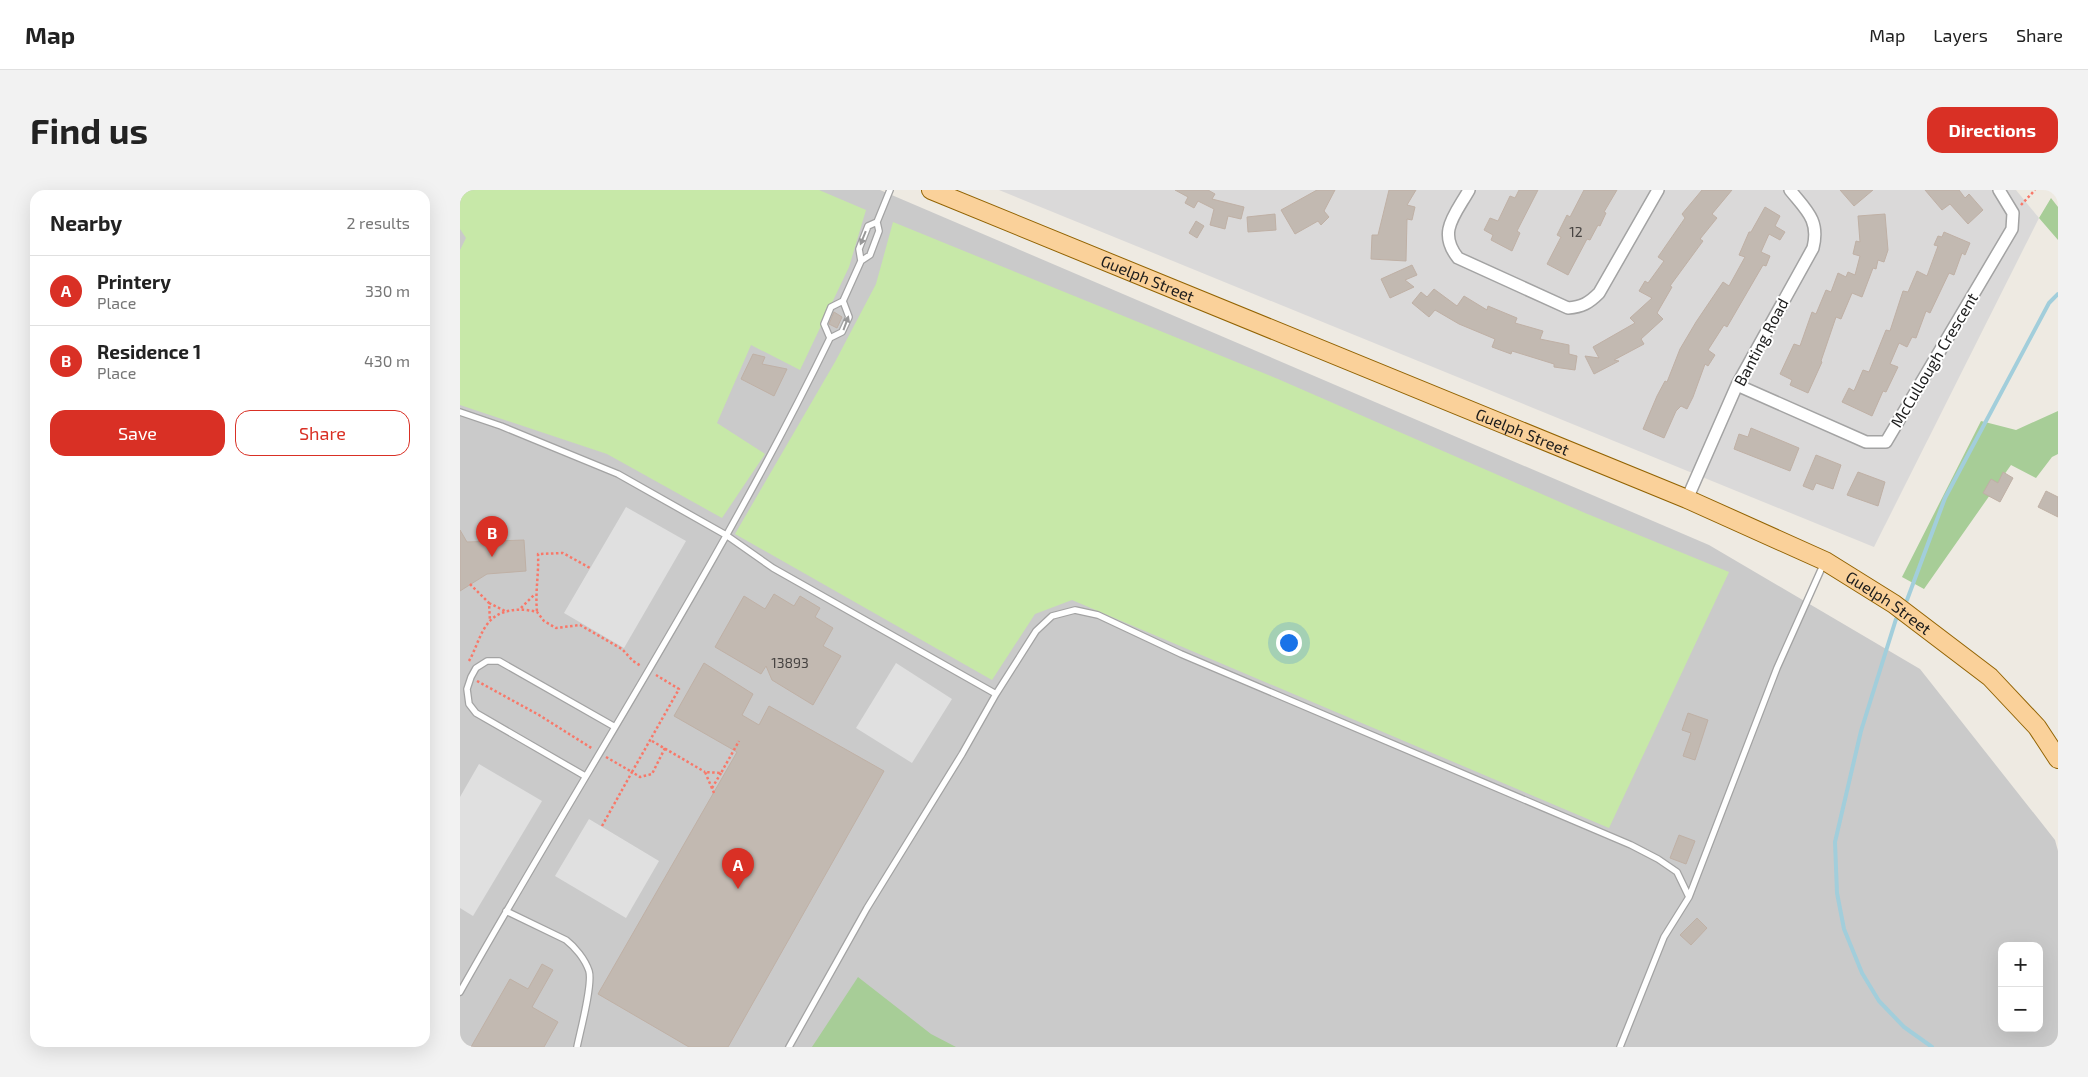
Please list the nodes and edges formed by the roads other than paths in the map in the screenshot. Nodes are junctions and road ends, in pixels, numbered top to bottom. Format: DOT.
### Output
graph roads {
  1 [pos="890,190"];
  2 [pos="931,190"];
  3 [pos="1469,190"];
  4 [pos="1658,190"];
  5 [pos="1790,190"];
  6 [pos="1998,190"];
  7 [pos="877,222"];
  8 [pos="861,261"];
  9 [pos="843,302"];
  10 [pos="830,338"];
  11 [pos="1737,384"];
  12 [pos="460,412"];
  13 [pos="1687,499"];
  14 [pos="726,535"];
  15 [pos="1825,561"];
  16 [pos="996,694"];
  17 [pos="614,727"];
  18 [pos="2058,760"];
  19 [pos="586,776"];
  20 [pos="1689,897"];
  21 [pos="506,911"];
  22 [pos="460,992"];
  23 [pos="577,1047"];
  24 [pos="789,1047"];
  25 [pos="1620,1047"];
  1 -- 7 [label="lane"];
  2 -- 13 [label="main road, Guelph Street"];
  3 -- 4 [label="street"];
  5 -- 11 [label="street, Banting Road"];
  6 -- 11 [label="street, McCullough Crescent"];
  7 -- 8 [label="lane"];
  7 -- 8 [label="lane, one-way"];
  8 -- 9 [label="lane"];
  10 -- 9 [label="lane, one-way"];
  9 -- 10 [label="lane"];
  10 -- 14 [label="lane"];
  11 -- 13 [label="street, Banting Road"];
  12 -- 14 [label="lane"];
  13 -- 15 [label="main road, Guelph Street"];
  14 -- 16 [label="lane"];
  14 -- 17 [label="lane"];
  15 -- 18 [label="main road, Guelph Street"];
  15 -- 20 [label="lane"];
  16 -- 20 [label="lane"];
  16 -- 24 [label="lane"];
  17 -- 19 [label="lane"];
  17 -- 19 [label="lane"];
  19 -- 21 [label="lane"];
  20 -- 25 [label="lane"];
  21 -- 22 [label="lane"];
  21 -- 23 [label="lane"];
}
